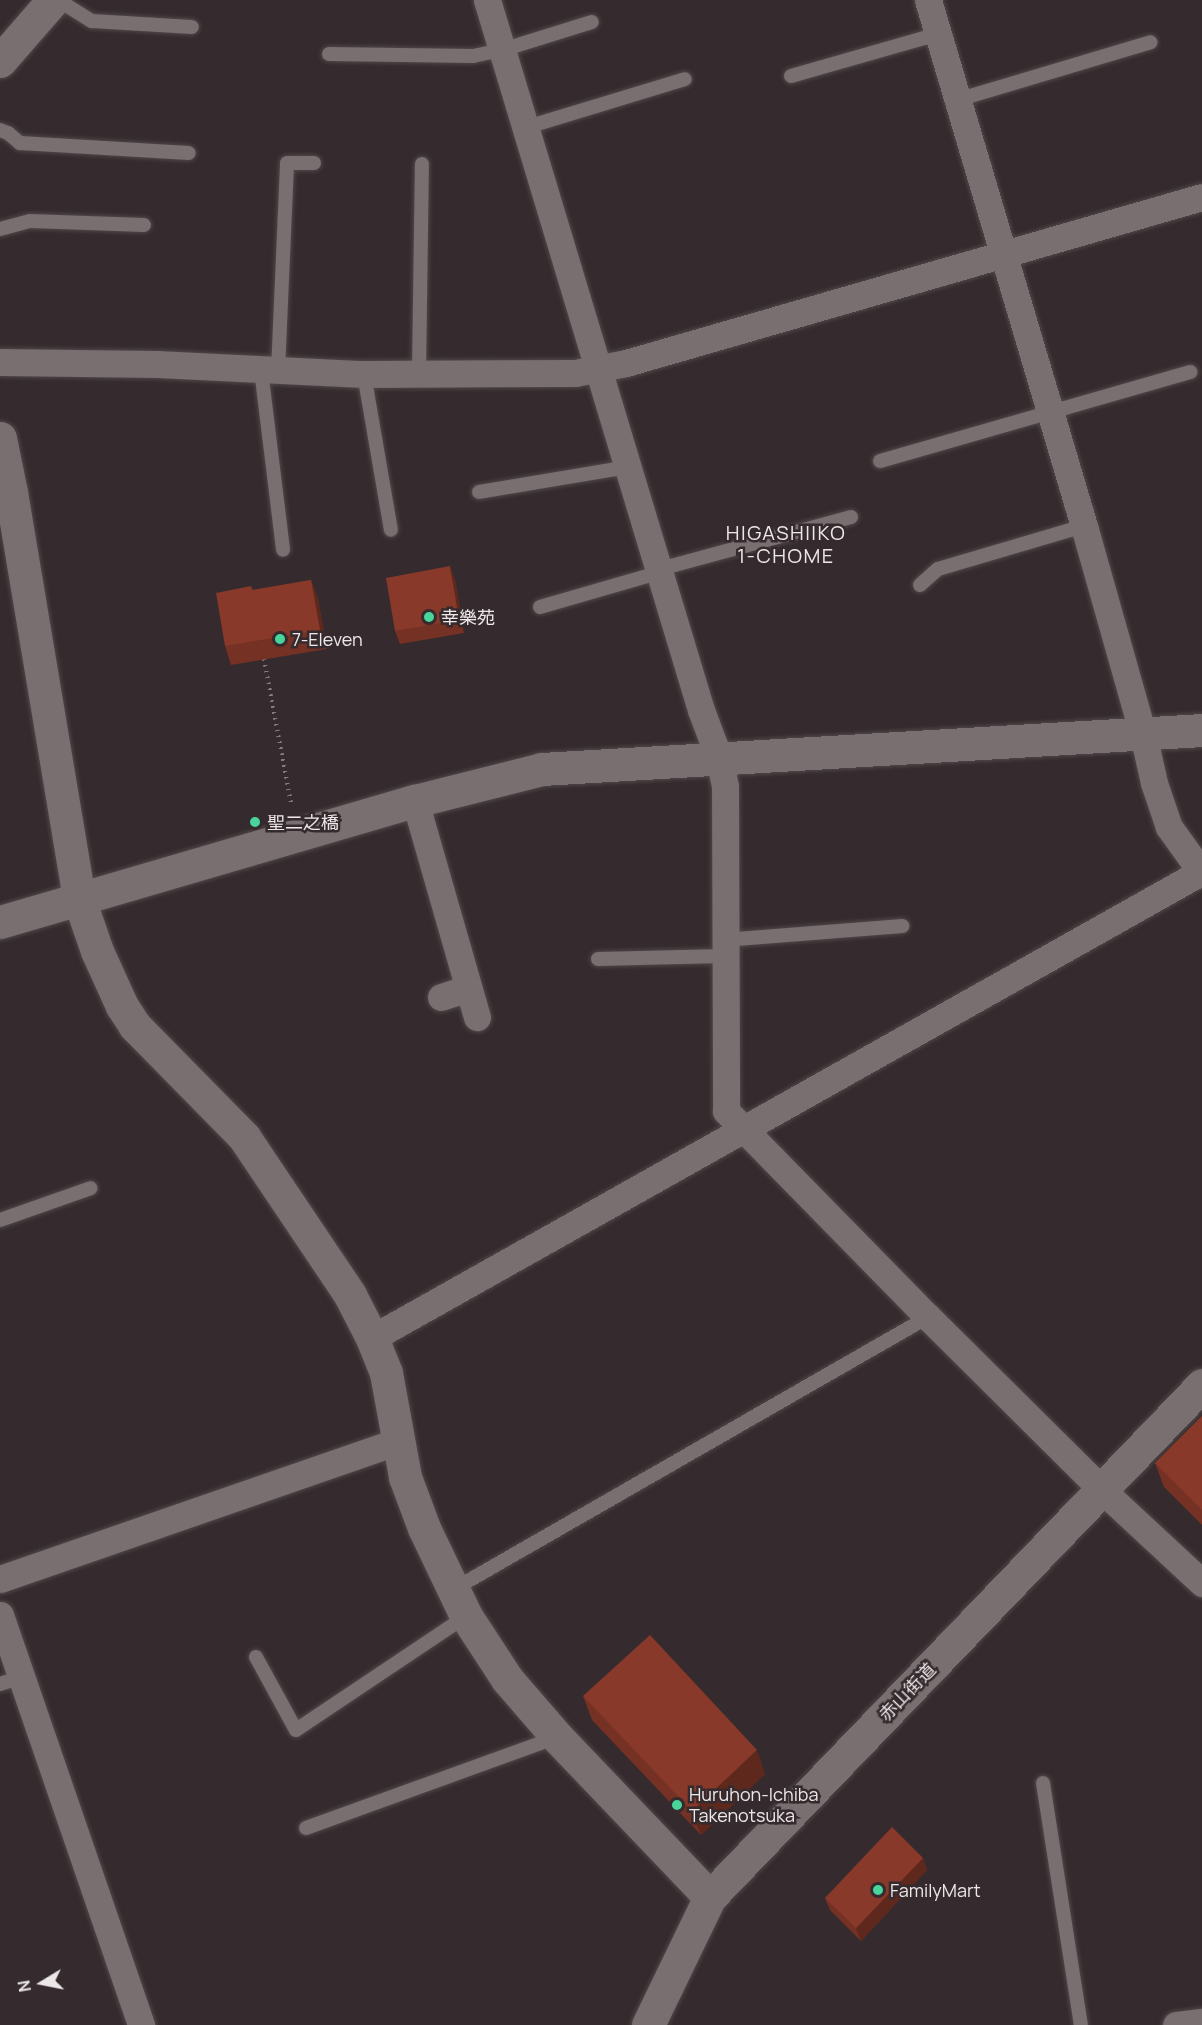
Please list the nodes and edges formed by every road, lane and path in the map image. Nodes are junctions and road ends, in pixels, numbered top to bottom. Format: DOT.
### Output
graph roads {
  1 [pos="53,0"];
  2 [pos="58,0"];
  3 [pos="487,0"];
  4 [pos="928,0"];
  5 [pos="592,22"];
  6 [pos="192,27"];
  7 [pos="938,34"];
  8 [pos="1151,42"];
  9 [pos="502,50"];
  10 [pos="329,54"];
  11 [pos="0,61"];
  12 [pos="791,76"];
  13 [pos="685,79"];
  14 [pos="957,100"];
  15 [pos="524,128"];
  16 [pos="0,130"];
  17 [pos="189,153"];
  18 [pos="314,163"];
  19 [pos="422,164"];
  20 [pos="1202,197"];
  21 [pos="144,225"];
  22 [pos="0,229"];
  23 [pos="1003,255"];
  24 [pos="0,363"];
  25 [pos="600,369"];
  26 [pos="269,371"];
  27 [pos="1190,372"];
  28 [pos="419,373"];
  29 [pos="364,374"];
  30 [pos="1050,412"];
  31 [pos="0,438"];
  32 [pos="880,461"];
  33 [pos="628,467"];
  34 [pos="479,492"];
  35 [pos="851,517"];
  36 [pos="1083,526"];
  37 [pos="391,530"];
  38 [pos="283,550"];
  39 [pos="660,570"];
  40 [pos="920,585"];
  41 [pos="540,607"];
  42 [pos="264,659"];
  43 [pos="1202,730"];
  44 [pos="1143,734"];
  45 [pos="719,758"];
  46 [pos="415,801"];
  47 [pos="292,810"];
  48 [pos="1202,873"];
  49 [pos="79,898"];
  50 [pos="0,922"];
  51 [pos="902,926"];
  52 [pos="724,948"];
  53 [pos="598,959"];
  54 [pos="469,988"];
  55 [pos="441,997"];
  56 [pos="477,1017"];
  57 [pos="744,1131"];
  58 [pos="91,1188"];
  59 [pos="0,1220"];
  60 [pos="928,1317"];
  61 [pos="372,1338"];
  62 [pos="1202,1385"];
  63 [pos="399,1441"];
  64 [pos="1102,1490"];
  65 [pos="0,1579"];
  66 [pos="1202,1583"];
  67 [pos="460,1602"];
  68 [pos="0,1615"];
  69 [pos="256,1657"];
  70 [pos="10,1680"];
  71 [pos="557,1737"];
  72 [pos="1043,1783"];
  73 [pos="306,1828"];
  74 [pos="710,1897"];
  75 [pos="1202,2022"];
  76 [pos="141,2025"];
  77 [pos="648,2025"];
  78 [pos="1081,2025"];
  79 [pos="1176,2025"];
  1 -- 11 [label="street"];
  2 -- 6 [label="lane"];
  3 -- 9 [label="street"];
  4 -- 7 [label="street"];
  5 -- 9 [label="lane"];
  7 -- 12 [label="lane"];
  7 -- 14 [label="street"];
  8 -- 14 [label="lane"];
  9 -- 10 [label="lane"];
  9 -- 15 [label="street"];
  13 -- 15 [label="lane"];
  14 -- 23 [label="street"];
  15 -- 25 [label="street"];
  16 -- 17 [label="lane"];
  18 -- 26 [label="lane"];
  19 -- 28 [label="lane"];
  20 -- 23 [label="street"];
  21 -- 22 [label="lane"];
  23 -- 25 [label="street"];
  23 -- 30 [label="street"];
  24 -- 26 [label="street"];
  25 -- 28 [label="street"];
  25 -- 33 [label="street"];
  26 -- 29 [label="street"];
  26 -- 38 [label="lane"];
  27 -- 30 [label="lane"];
  28 -- 29 [label="street"];
  29 -- 37 [label="lane"];
  30 -- 32 [label="lane"];
  30 -- 36 [label="street"];
  31 -- 49 [label="street"];
  33 -- 34 [label="lane"];
  33 -- 39 [label="street"];
  35 -- 39 [label="lane"];
  36 -- 40 [label="lane"];
  36 -- 44 [label="street"];
  39 -- 41 [label="lane"];
  39 -- 45 [label="street"];
  42 -- 47 [label="path"];
  43 -- 44 [label="street"];
  44 -- 45 [label="street"];
  44 -- 48 [label="street"];
  45 -- 46 [label="street"];
  45 -- 52 [label="street"];
  46 -- 49 [label="street"];
  46 -- 54 [label="street"];
  48 -- 57 [label="street"];
  49 -- 50 [label="street"];
  49 -- 61 [label="street"];
  51 -- 52 [label="lane"];
  52 -- 53 [label="lane"];
  52 -- 57 [label="street"];
  54 -- 55 [label="street"];
  54 -- 56 [label="street"];
  57 -- 60 [label="street"];
  57 -- 61 [label="street"];
  58 -- 59 [label="lane"];
  60 -- 64 [label="street"];
  60 -- 67 [label="lane"];
  61 -- 63 [label="street"];
  62 -- 64 [label="street, 赤山街道"];
  63 -- 65 [label="street"];
  63 -- 67 [label="street"];
  64 -- 66 [label="street"];
  64 -- 74 [label="street, 赤山街道"];
  67 -- 69 [label="lane"];
  67 -- 71 [label="street"];
  68 -- 70 [label="street"];
  70 -- 76 [label="street"];
  71 -- 73 [label="lane"];
  71 -- 74 [label="street"];
  72 -- 78 [label="lane"];
  74 -- 77 [label="street, 赤山街道"];
  75 -- 79 [label="street"];
}
